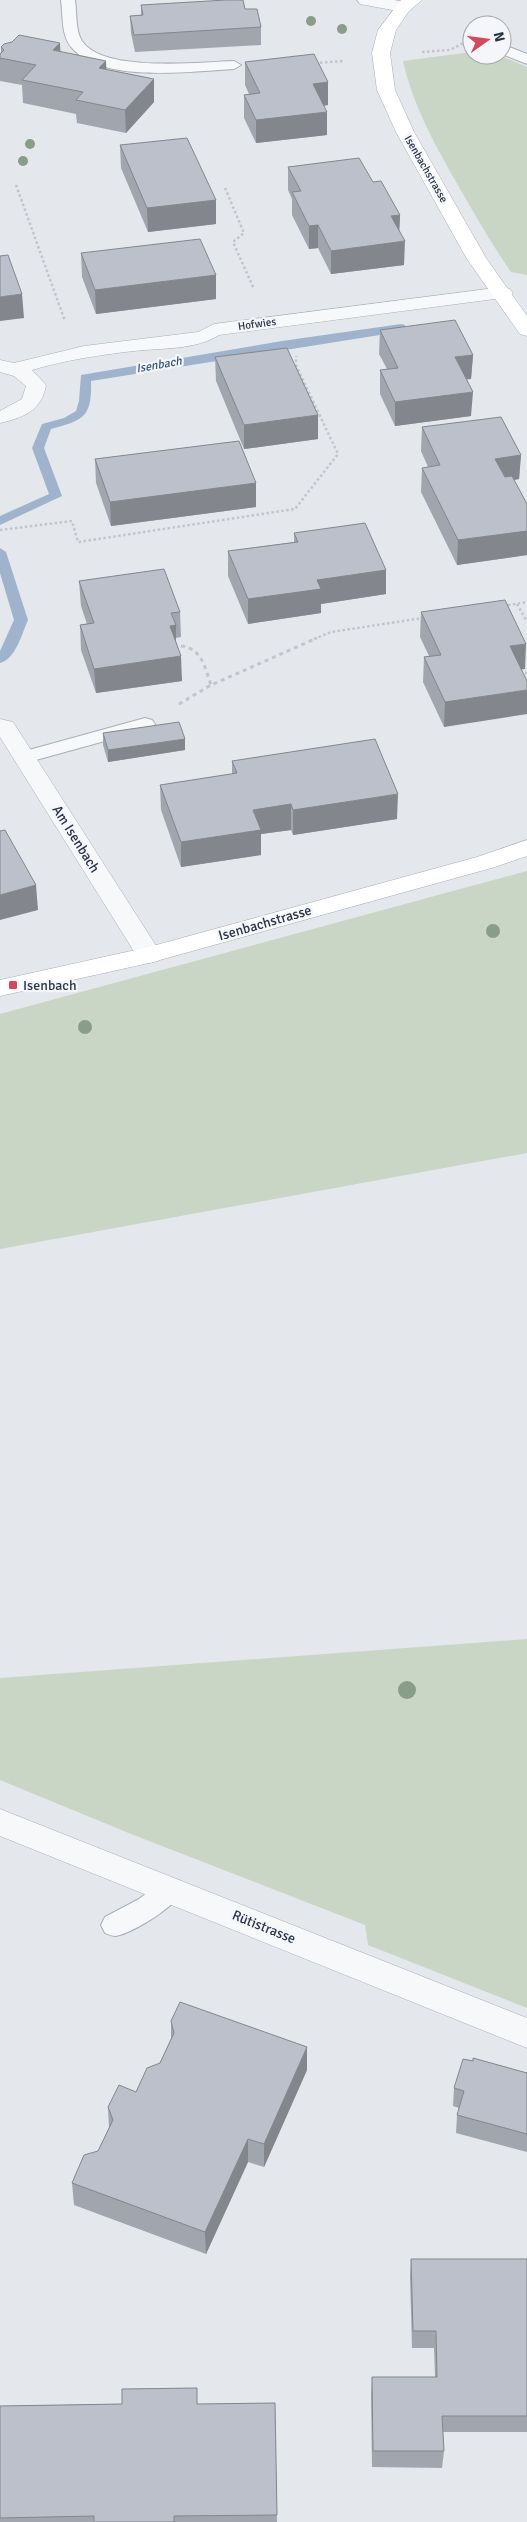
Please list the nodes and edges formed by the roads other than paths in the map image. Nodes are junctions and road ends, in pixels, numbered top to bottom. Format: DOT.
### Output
graph roads {
  1 [pos="68,0"];
  2 [pos="366,0"];
  3 [pos="408,3"];
  4 [pos="512,53"];
  5 [pos="527,60"];
  6 [pos="234,65"];
  7 [pos="503,294"];
  8 [pos="527,330"];
  9 [pos="7,367"];
  10 [pos="0,417"];
  11 [pos="145,724"];
  12 [pos="0,726"];
  13 [pos="25,757"];
  14 [pos="527,848"];
  15 [pos="149,955"];
  16 [pos="0,988"];
  17 [pos="0,1822"];
  18 [pos="171,1889"];
  19 [pos="114,1926"];
  20 [pos="527,2033"];
  1 -- 6 [label="lane"];
  2 -- 3 [label="street"];
  3 -- 7 [label="main road, Isenbachstrasse"];
  4 -- 5 [label="lane"];
  7 -- 8 [label="main road, Isenbachstrasse"];
  7 -- 9 [label="street, Hofwies"];
  9 -- 10 [label="street"];
  11 -- 13 [label="lane"];
  12 -- 13 [label="street, Am Isenbach"];
  13 -- 15 [label="street, Am Isenbach"];
  14 -- 15 [label="main road, Isenbachstrasse"];
  15 -- 16 [label="main road, Isenbachstrasse"];
  17 -- 18 [label="street, Rütistrasse"];
  18 -- 19 [label="lane"];
  18 -- 20 [label="street, Rütistrasse"];
}
